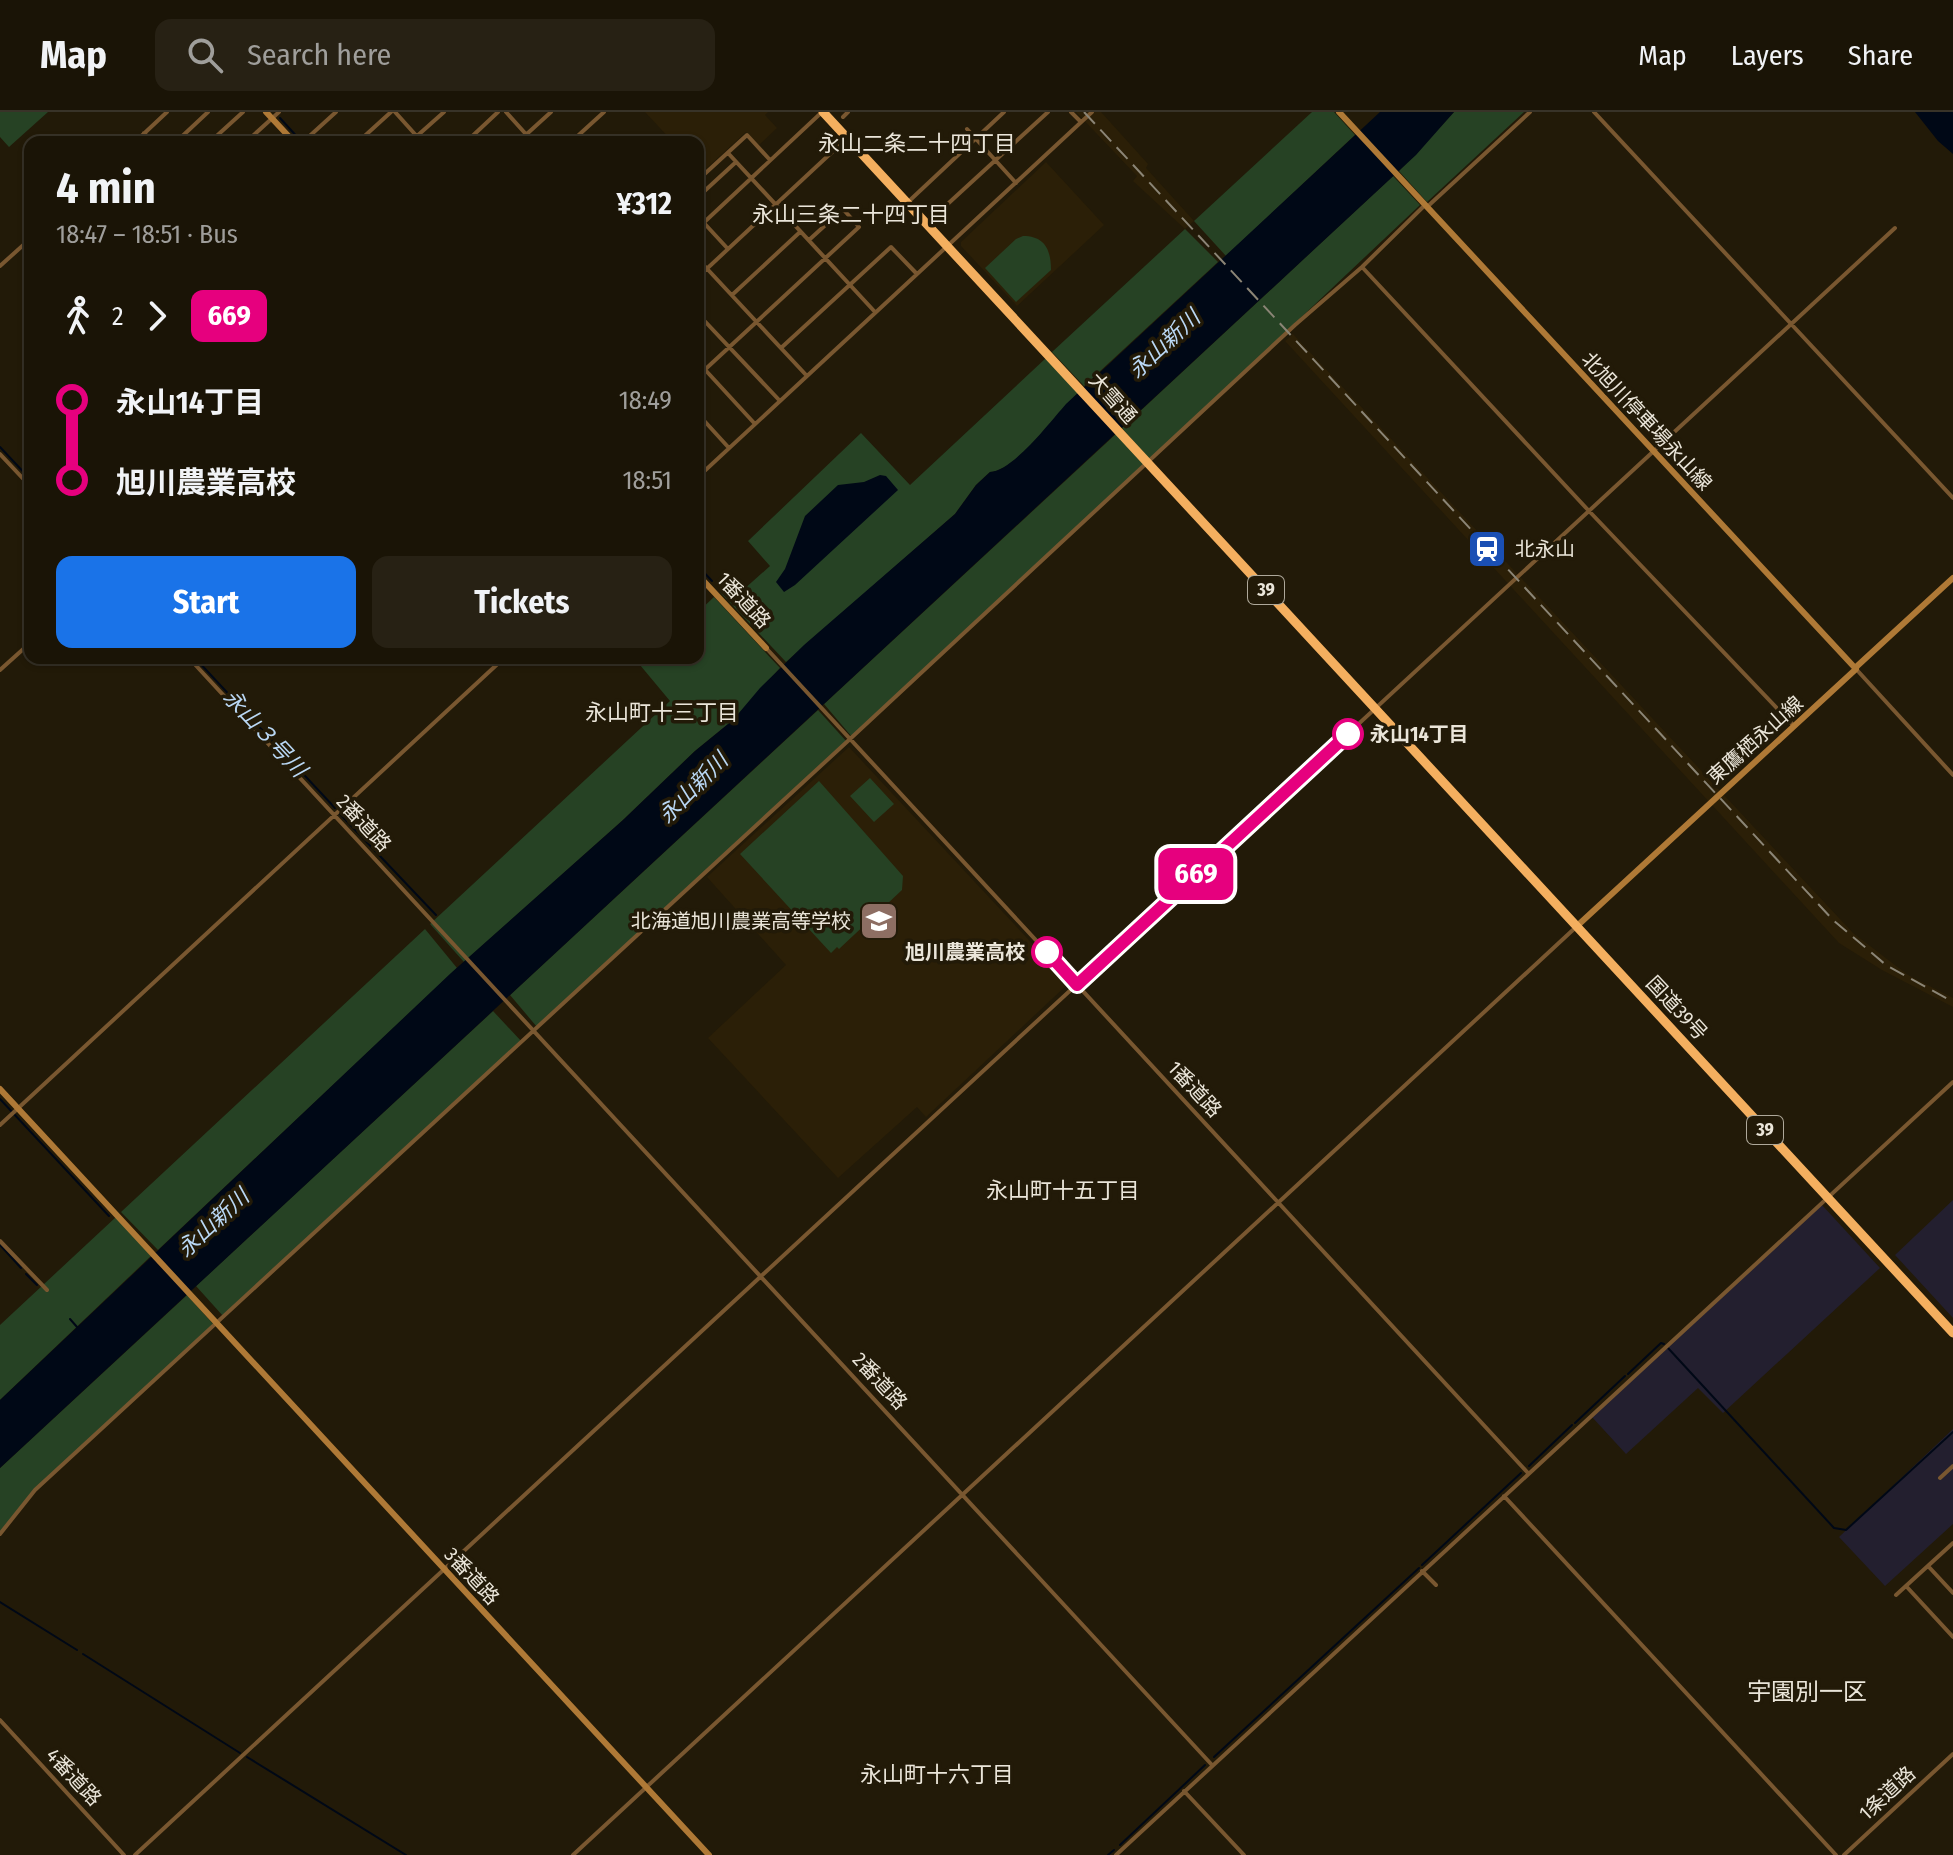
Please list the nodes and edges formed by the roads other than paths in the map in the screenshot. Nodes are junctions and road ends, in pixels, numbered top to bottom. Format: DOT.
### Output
graph roads {
  1 [pos="167,112"];
  2 [pos="208,112"];
  3 [pos="243,112"];
  4 [pos="266,112"];
  5 [pos="279,112"];
  6 [pos="336,112"];
  7 [pos="393,112"];
  8 [pos="444,112"];
  9 [pos="498,112"];
  10 [pos="506,112"];
  11 [pos="551,112"];
  12 [pos="604,112"];
  13 [pos="822,112"];
  14 [pos="848,112"];
  15 [pos="1004,112"];
  16 [pos="1048,112"];
  17 [pos="1071,112"];
  18 [pos="1092,112"];
  19 [pos="1339,112"];
  20 [pos="1530,112"];
  21 [pos="1594,112"];
  22 [pos="843,117"];
  23 [pos="272,118"];
  24 [pos="1081,122"];
  25 [pos="967,129"];
  26 [pos="144,133"];
  27 [pos="526,134"];
  28 [pos="141,136"];
  29 [pos="147,136"];
  30 [pos="182,136"];
  31 [pos="217,136"];
  32 [pos="252,136"];
  33 [pos="288,136"];
  34 [pos="310,136"];
  35 [pos="365,136"];
  36 [pos="417,136"];
  37 [pos="472,136"];
  38 [pos="578,136"];
  39 [pos="847,138"];
  40 [pos="976,139"];
  41 [pos="728,153"];
  42 [pos="770,160"];
  43 [pos="996,160"];
  44 [pos="736,162"];
  45 [pos="704,175"];
  46 [pos="751,178"];
  47 [pos="1016,183"];
  48 [pos="704,191"];
  49 [pos="907,203"];
  50 [pos="775,205"];
  51 [pos="1426,206"];
  52 [pos="704,223"];
  53 [pos="927,224"];
  54 [pos="1895,228"];
  55 [pos="800,231"];
  56 [pos="809,240"];
  57 [pos="24,244"];
  58 [pos="947,246"];
  59 [pos="728,249"];
  60 [pos="825,258"];
  61 [pos="704,265"];
  62 [pos="0,266"];
  63 [pos="1362,267"];
  64 [pos="707,268"];
  65 [pos="704,271"];
  66 [pos="917,274"];
  67 [pos="850,285"];
  68 [pos="732,295"];
  69 [pos="875,312"];
  70 [pos="704,320"];
  71 [pos="756,322"];
  72 [pos="1791,323"];
  73 [pos="730,347"];
  74 [pos="781,348"];
  75 [pos="705,370"];
  76 [pos="807,376"];
  77 [pos="780,401"];
  78 [pos="704,421"];
  79 [pos="755,424"];
  80 [pos="729,448"];
  81 [pos="1653,451"];
  82 [pos="0,454"];
  83 [pos="1147,462"];
  84 [pos="704,471"];
  85 [pos="24,480"];
  86 [pos="1953,498"];
  87 [pos="1589,511"];
  88 [pos="1953,578"];
  89 [pos="704,581"];
  90 [pos="24,648"];
  91 [pos="766,648"];
  92 [pos="195,664"];
  93 [pos="497,664"];
  94 [pos="1856,669"];
  95 [pos="0,670"];
  96 [pos="1376,708"];
  97 [pos="1793,726"];
  98 [pos="850,739"];
  99 [pos="1953,775"];
  100 [pos="334,814"];
  101 [pos="1577,926"];
  102 [pos="1077,985"];
  103 [pos="533,1031"];
  104 [pos="1953,1082"];
  105 [pos="0,1089"];
  106 [pos="14,1111"];
  107 [pos="0,1125"];
  108 [pos="1827,1197"];
  109 [pos="1279,1203"];
  110 [pos="0,1241"];
  111 [pos="761,1276"];
  112 [pos="47,1290"];
  113 [pos="214,1320"];
  114 [pos="1953,1333"];
  115 [pos="1953,1466"];
  116 [pos="1528,1473"];
  117 [pos="1940,1478"];
  118 [pos="963,1495"];
  119 [pos="1504,1496"];
  120 [pos="0,1534"];
  121 [pos="1952,1546"];
  122 [pos="1928,1566"];
  123 [pos="444,1569"];
  124 [pos="1422,1571"];
  125 [pos="1436,1585"];
  126 [pos="1906,1586"];
  127 [pos="1953,1593"];
  128 [pos="1896,1595"];
  129 [pos="1953,1637"];
  130 [pos="0,1720"];
  131 [pos="1953,1754"];
  132 [pos="1212,1765"];
  133 [pos="646,1788"];
  134 [pos="1184,1791"];
  135 [pos="124,1855"];
  136 [pos="135,1855"];
  137 [pos="573,1855"];
  138 [pos="709,1855"];
  139 [pos="1116,1855"];
  140 [pos="1244,1855"];
  141 [pos="1836,1855"];
  142 [pos="1844,1855"];
  1 -- 26 [label="street"];
  2 -- 30 [label="street"];
  3 -- 31 [label="street"];
  4 -- 23 [label="main road"];
  5 -- 23 [label="street"];
  6 -- 34 [label="street"];
  7 -- 35 [label="street"];
  7 -- 36 [label="street"];
  8 -- 36 [label="street"];
  9 -- 37 [label="street"];
  10 -- 27 [label="street"];
  11 -- 27 [label="street"];
  12 -- 38 [label="street"];
  13 -- 39 [label="highway, 大雪通 / 39"];
  13 -- 42 [label="street"];
  14 -- 22 [label="street"];
  15 -- 40 [label="street"];
  16 -- 43 [label="street"];
  17 -- 24 [label="street"];
  18 -- 24 [label="street"];
  19 -- 51 [label="main road, 北旭川停車場永山線"];
  20 -- 51 [label="street"];
  21 -- 72 [label="street"];
  23 -- 32 [label="street"];
  23 -- 33 [label="main road"];
  24 -- 47 [label="street"];
  25 -- 40 [label="street"];
  26 -- 28 [label="street"];
  26 -- 29 [label="street"];
  39 -- 49 [label="highway, 大雪通 / 39"];
  39 -- 50 [label="street"];
  40 -- 43 [label="street"];
  40 -- 49 [label="street"];
  41 -- 42 [label="street"];
  41 -- 44 [label="street"];
  41 -- 45 [label="street"];
  42 -- 46 [label="street"];
  43 -- 47 [label="street"];
  43 -- 53 [label="street"];
  44 -- 46 [label="street"];
  44 -- 48 [label="street"];
  46 -- 50 [label="street"];
  46 -- 52 [label="street"];
  47 -- 58 [label="street"];
  49 -- 53 [label="highway, 大雪通 / 39"];
  50 -- 55 [label="street"];
  50 -- 59 [label="street"];
  51 -- 63 [label="street"];
  51 -- 81 [label="main road, 北旭川停車場永山線"];
  52 -- 59 [label="street"];
  53 -- 58 [label="highway, 大雪通 / 39"];
  54 -- 72 [label="street"];
  55 -- 56 [label="street"];
  55 -- 68 [label="street"];
  56 -- 60 [label="street"];
  56 -- 60 [label="street"];
  57 -- 62 [label="street"];
  58 -- 66 [label="street"];
  58 -- 83 [label="highway, 大雪通 / 39"];
  59 -- 64 [label="street"];
  60 -- 67 [label="street"];
  60 -- 71 [label="street"];
  61 -- 64 [label="street"];
  63 -- 83 [label="street"];
  63 -- 87 [label="street"];
  64 -- 65 [label="street"];
  64 -- 68 [label="street"];
  66 -- 67 [label="street"];
  66 -- 69 [label="street"];
  67 -- 69 [label="street"];
  67 -- 74 [label="street"];
  68 -- 71 [label="street"];
  69 -- 76 [label="street"];
  70 -- 73 [label="street"];
  71 -- 73 [label="street"];
  71 -- 74 [label="street"];
  72 -- 81 [label="street"];
  72 -- 86 [label="street"];
  73 -- 75 [label="street"];
  73 -- 77 [label="street"];
  74 -- 76 [label="street"];
  75 -- 79 [label="street"];
  76 -- 77 [label="street"];
  77 -- 79 [label="street"];
  78 -- 80 [label="street"];
  79 -- 80 [label="street"];
  80 -- 84 [label="street"];
  81 -- 87 [label="street"];
  81 -- 94 [label="main road, 北旭川停車場永山線"];
  82 -- 85 [label="street"];
  83 -- 96 [label="highway, 大雪通 / 39"];
  83 -- 98 [label="street"];
  87 -- 96 [label="street"];
  87 -- 97 [label="street"];
  88 -- 94 [label="main road, 東鷹栖永山線"];
  89 -- 91 [label="main road, 1番道路"];
  90 -- 95 [label="street"];
  91 -- 98 [label="street, 1番道路"];
  92 -- 100 [label="street, 2番道路"];
  93 -- 100 [label="street"];
  94 -- 97 [label="main road, 東鷹栖永山線"];
  94 -- 99 [label="street"];
  96 -- 101 [label="highway, 国道39号 / 39"];
  96 -- 102 [label="street"];
  97 -- 101 [label="main road, 東鷹栖永山線"];
  98 -- 102 [label="street, 1番道路"];
  98 -- 103 [label="street"];
  100 -- 103 [label="street, 2番道路"];
  100 -- 106 [label="street"];
  101 -- 108 [label="highway, 国道39号 / 39"];
  101 -- 109 [label="street"];
  102 -- 109 [label="street, 1番道路"];
  102 -- 111 [label="street"];
  103 -- 111 [label="street, 2番道路"];
  103 -- 113 [label="street"];
  104 -- 108 [label="street"];
  105 -- 106 [label="main road"];
  106 -- 107 [label="street"];
  106 -- 113 [label="main road, 3番道路"];
  108 -- 114 [label="highway, 国道39号 / 39"];
  108 -- 116 [label="street"];
  109 -- 116 [label="street, 1番道路"];
  109 -- 118 [label="street"];
  110 -- 112 [label="street"];
  111 -- 118 [label="street, 2番道路"];
  111 -- 123 [label="street"];
  113 -- 120 [label="street"];
  113 -- 123 [label="main road, 3番道路"];
  115 -- 117 [label="street"];
  116 -- 119 [label="street"];
  118 -- 132 [label="street, 2番道路"];
  118 -- 133 [label="street"];
  119 -- 124 [label="street"];
  119 -- 141 [label="street"];
  121 -- 122 [label="street"];
  122 -- 126 [label="street"];
  122 -- 127 [label="street"];
  123 -- 133 [label="main road, 3番道路"];
  123 -- 136 [label="street"];
  124 -- 125 [label="street"];
  124 -- 132 [label="street"];
  126 -- 128 [label="street"];
  126 -- 129 [label="street"];
  130 -- 135 [label="street, 4番道路"];
  131 -- 142 [label="street, 1条道路"];
  132 -- 134 [label="street"];
  133 -- 137 [label="street"];
  133 -- 138 [label="main road, 3番道路"];
  134 -- 139 [label="street"];
  134 -- 140 [label="street"];
}
